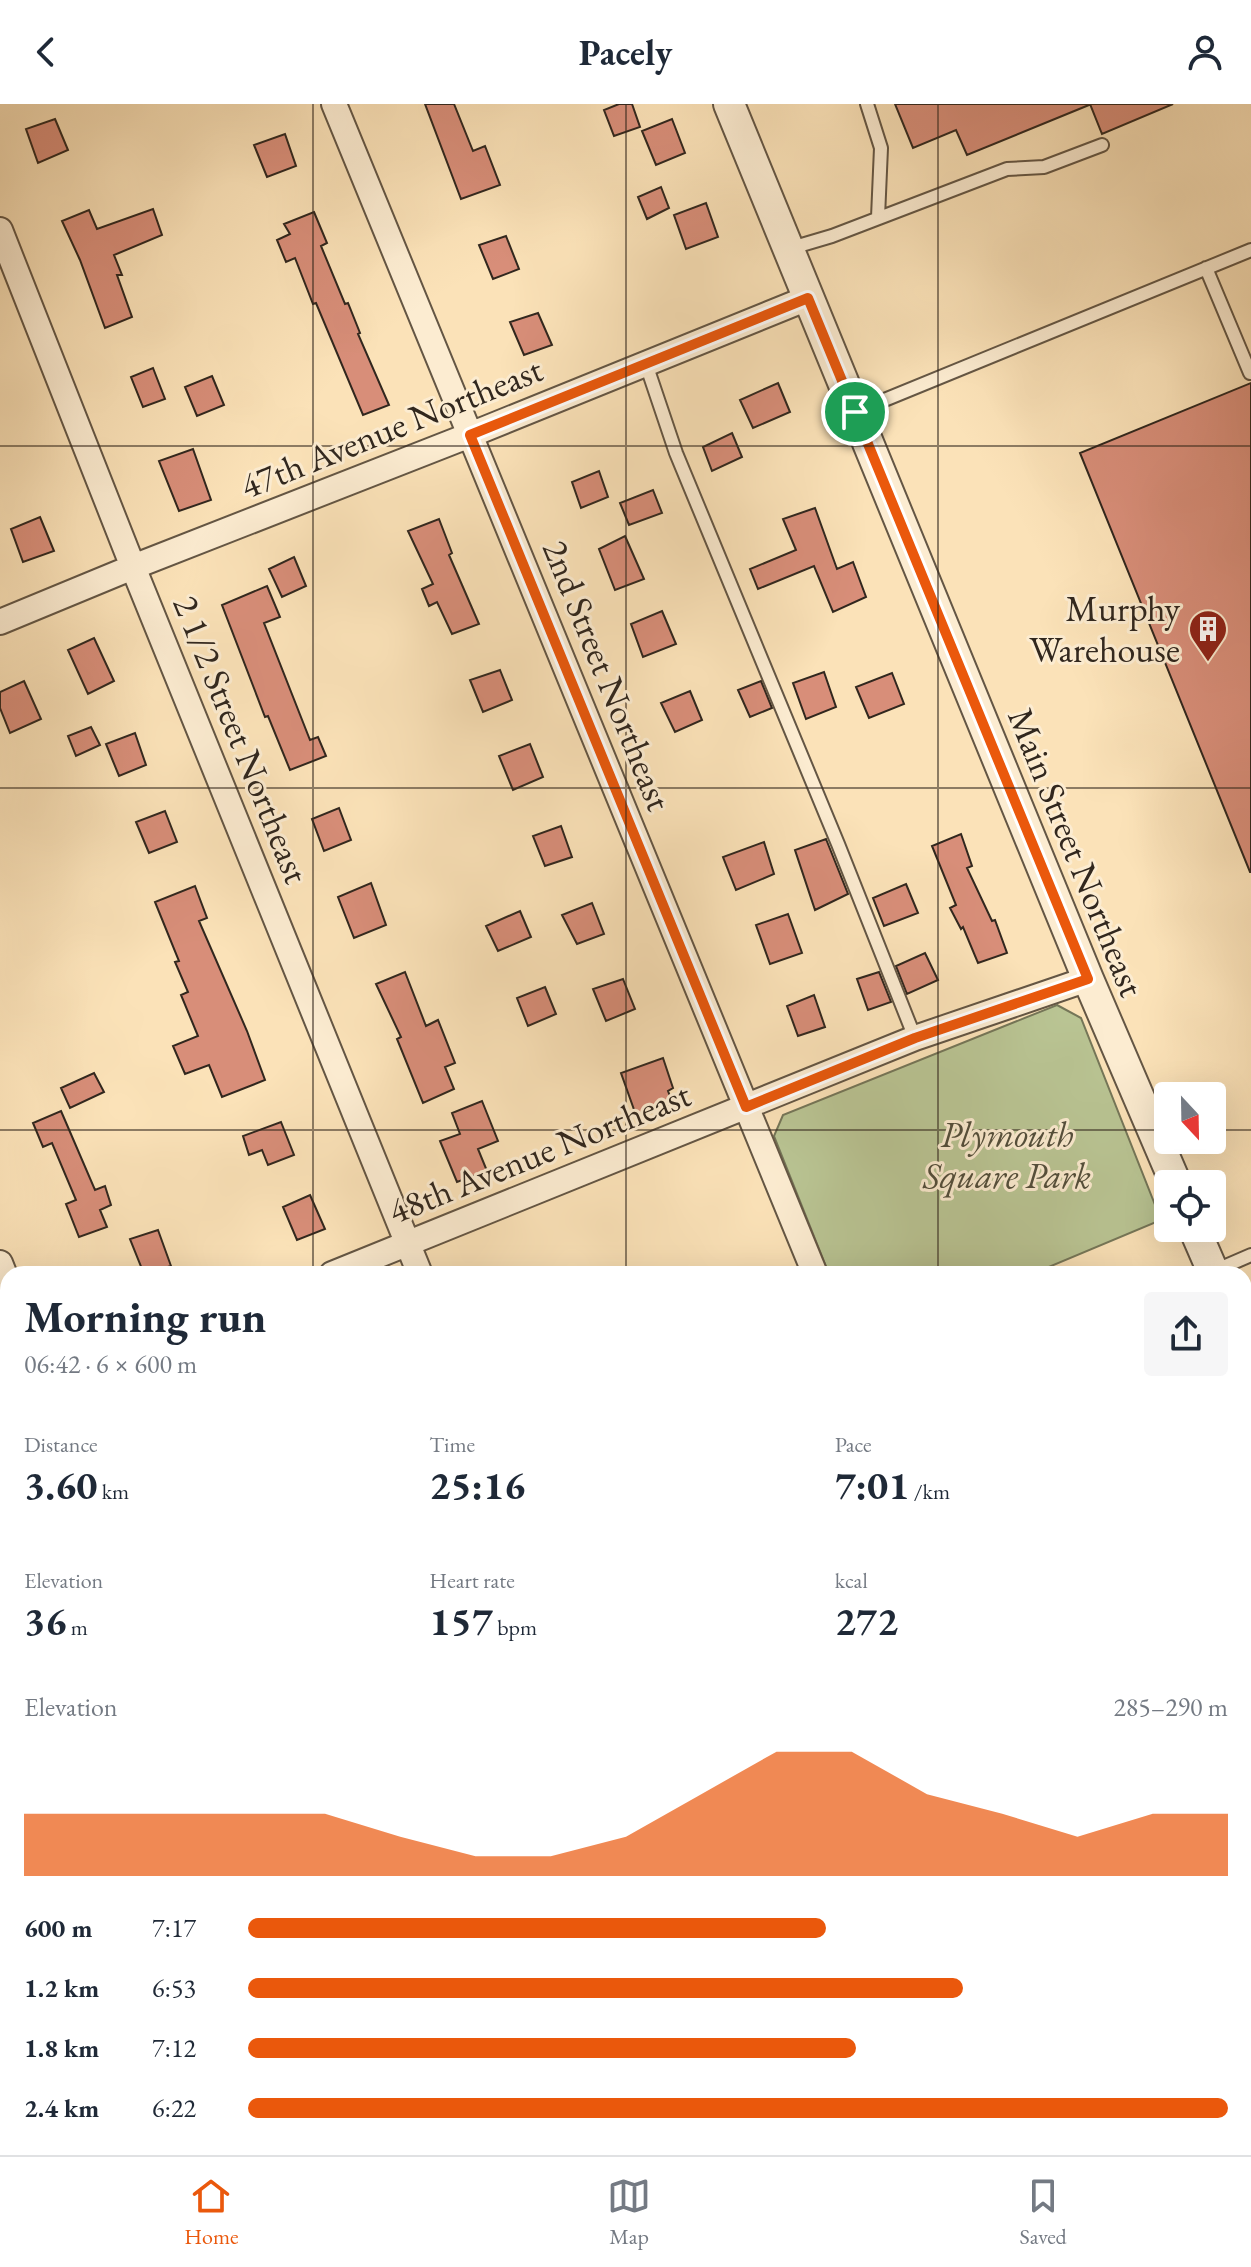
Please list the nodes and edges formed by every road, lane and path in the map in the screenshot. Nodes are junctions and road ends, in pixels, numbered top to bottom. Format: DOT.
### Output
graph roads {
  1 [pos="334,104"];
  2 [pos="729,104"];
  3 [pos="867,104"];
  4 [pos="1102,145"];
  5 [pos="878,217"];
  6 [pos="0,230"];
  7 [pos="788,249"];
  8 [pos="1251,250"];
  9 [pos="1206,268"];
  10 [pos="808,298"];
  11 [pos="646,364"];
  12 [pos="1250,373"];
  13 [pos="855,412"];
  14 [pos="470,435"];
  15 [pos="133,567"];
  16 [pos="0,622"];
  17 [pos="1088,979"];
  18 [pos="915,1038"];
  19 [pos="746,1107"];
  20 [pos="1170,1170"];
  21 [pos="1200,1242"];
  22 [pos="408,1244"];
  23 [pos="1251,1255"];
  24 [pos="352,1266"];
  25 [pos="417,1266"];
  26 [pos="812,1266"];
  27 [pos="1211,1266"];
  28 [pos="1228,1266"];
  1 -- 14 [label="street, 2nd Street Northeast"];
  2 -- 7 [label="street, Main Street Northeast"];
  3 -- 5 [label="lane"];
  4 -- 5 [label="lane"];
  5 -- 7 [label="lane"];
  6 -- 15 [label="street, 2 1/2 Street Northeast"];
  7 -- 10 [label="street, Main Street Northeast"];
  8 -- 9 [label="lane"];
  9 -- 12 [label="lane"];
  9 -- 13 [label="lane"];
  10 -- 11 [label="street, 47th Avenue Northeast"];
  10 -- 13 [label="street, Main Street Northeast"];
  11 -- 14 [label="street, 47th Avenue Northeast"];
  11 -- 18 [label="lane"];
  13 -- 17 [label="street, Main Street Northeast"];
  14 -- 15 [label="street, 47th Avenue Northeast"];
  14 -- 19 [label="street, 2nd Street Northeast"];
  15 -- 16 [label="street, 47th Avenue Northeast"];
  15 -- 22 [label="street, 2 1/2 Street Northeast"];
  17 -- 18 [label="street, 48th Avenue Northeast"];
  17 -- 20 [label="street, Main Street Northeast"];
  18 -- 19 [label="street, 48th Avenue Northeast"];
  19 -- 22 [label="street, 48th Avenue Northeast"];
  19 -- 26 [label="street, 2nd Street Northeast"];
  21 -- 27 [label="street"];
  22 -- 24 [label="street, 48th Avenue Northeast"];
  22 -- 25 [label="street, 2 1/2 Street Northeast"];
  23 -- 28 [label="lane"];
}
